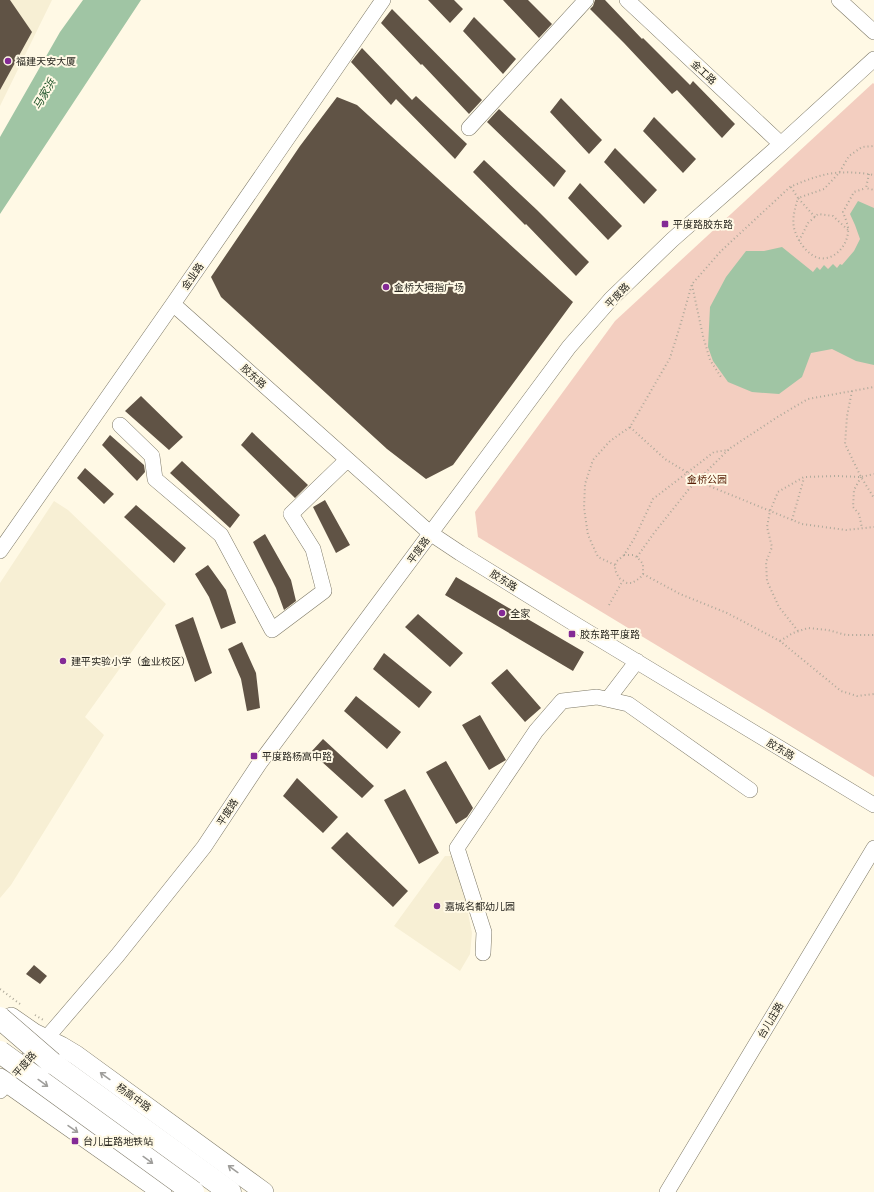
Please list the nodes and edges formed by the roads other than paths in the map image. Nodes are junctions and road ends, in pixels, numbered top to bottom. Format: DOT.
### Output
graph roads {
  1 [pos="383,0"];
  2 [pos="586,0"];
  3 [pos="627,0"];
  4 [pos="839,0"];
  5 [pos="874,32"];
  6 [pos="874,59"];
  7 [pos="469,128"];
  8 [pos="782,144"];
  9 [pos="173,304"];
  10 [pos="120,425"];
  11 [pos="347,460"];
  12 [pos="430,533"];
  13 [pos="2,542"];
  14 [pos="637,661"];
  15 [pos="608,699"];
  16 [pos="750,790"];
  17 [pos="874,805"];
  18 [pos="874,848"];
  19 [pos="483,953"];
  20 [pos="0,1010"];
  21 [pos="0,1018"];
  22 [pos="0,1024"];
  23 [pos="46,1038"];
  24 [pos="0,1052"];
  25 [pos="52,1064"];
  26 [pos="2,1084"];
  27 [pos="162,1192"];
  28 [pos="193,1192"];
  29 [pos="230,1192"];
  30 [pos="264,1192"];
  31 [pos="666,1192"];
  1 -- 9 [label="street, 金业路"];
  2 -- 7 [label="street"];
  3 -- 8 [label="street, 金工路"];
  4 -- 5 [label="street"];
  6 -- 8 [label="street, 平度路"];
  8 -- 12 [label="street, 平度路"];
  9 -- 11 [label="street, 胶东路"];
  9 -- 13 [label="street, 金业路"];
  10 -- 11 [label="street"];
  11 -- 12 [label="street, 胶东路"];
  12 -- 14 [label="street, 胶东路"];
  12 -- 23 [label="street, 平度路"];
  14 -- 15 [label="street"];
  14 -- 17 [label="street, 胶东路"];
  15 -- 16 [label="street"];
  15 -- 19 [label="street"];
  18 -- 31 [label="street, 台儿庄路"];
  20 -- 23 [label="main road, 杨高中路"];
  21 -- 25 [label="highway, bridge"];
  22 -- 25 [label="highway, 杨高中路, bridge"];
  23 -- 26 [label="street, 平度路"];
  30 -- 23 [label="main road, 杨高中路, one-way"];
  24 -- 28 [label="highway, one-way, bridge"];
  25 -- 29 [label="highway, 杨高中路"];
  26 -- 27 [label="main road, one-way"];
}
